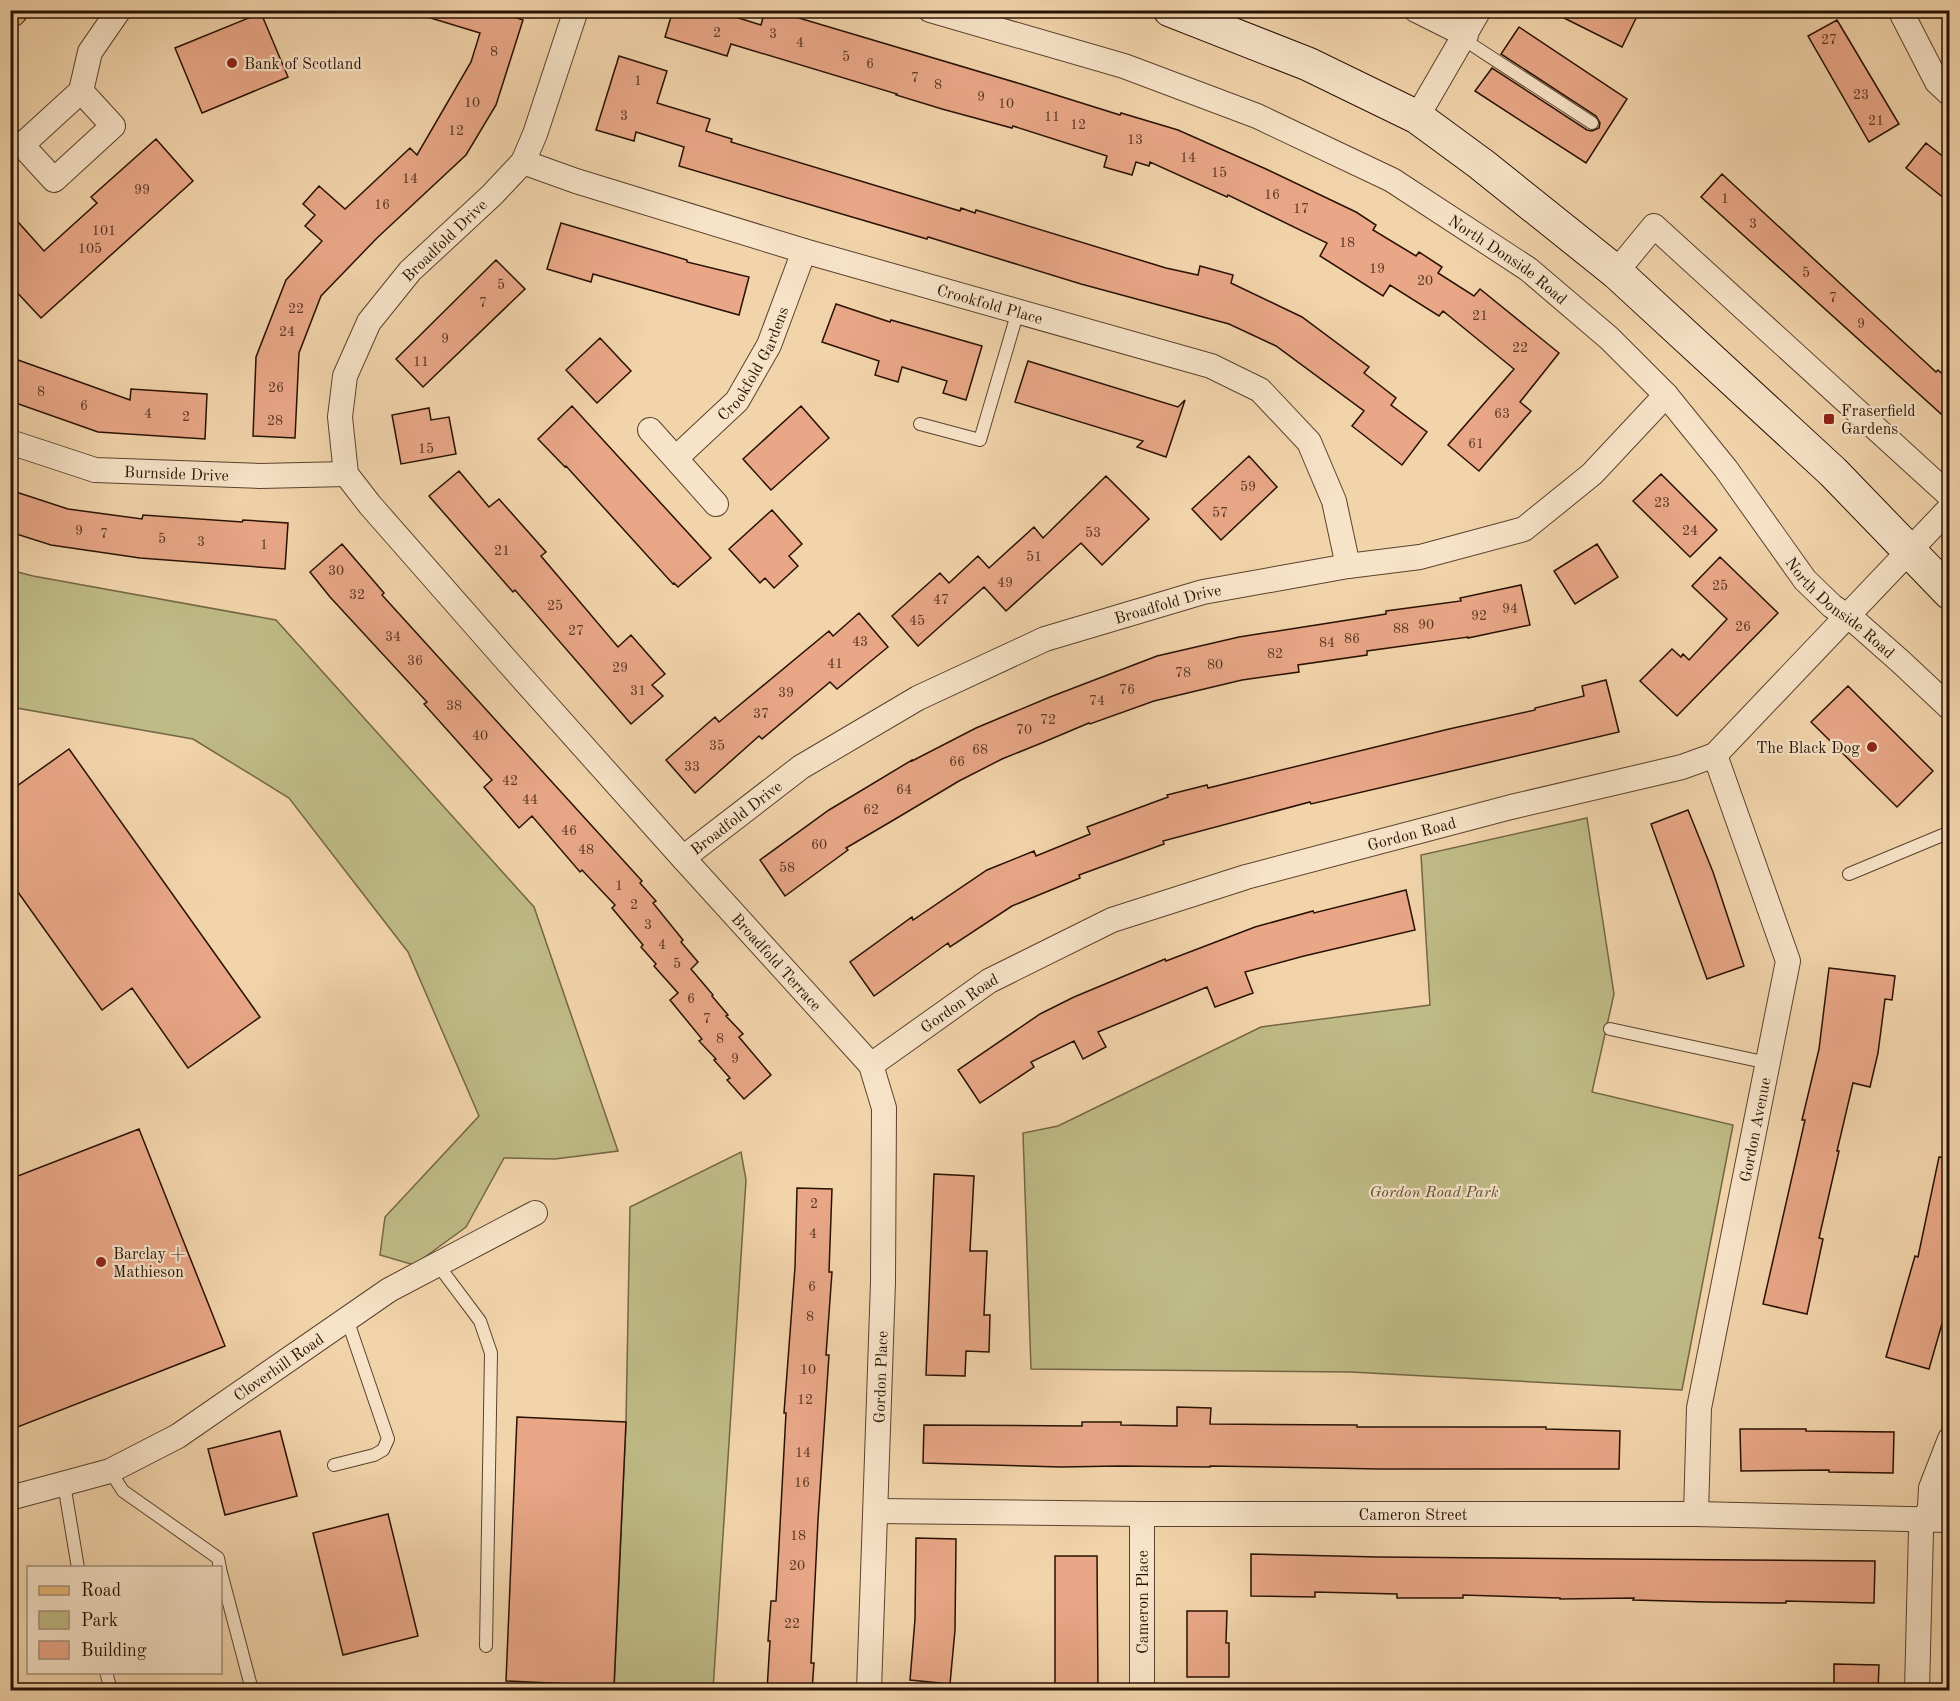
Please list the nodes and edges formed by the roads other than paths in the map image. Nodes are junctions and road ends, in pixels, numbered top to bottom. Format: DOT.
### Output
graph roads {
  1 [pos="119,10"];
  2 [pos="576,10"];
  3 [pos="930,10"];
  4 [pos="1170,10"];
  5 [pos="1416,10"];
  6 [pos="1479,10"];
  7 [pos="1900,10"];
  8 [pos="1464,37"];
  9 [pos="81,91"];
  10 [pos="1950,94"];
  11 [pos="1417,117"];
  12 [pos="1592,123"];
  13 [pos="523,162"];
  14 [pos="804,251"];
  15 [pos="1616,272"];
  16 [pos="1018,310"];
  17 [pos="1666,395"];
  18 [pos="920,424"];
  19 [pos="650,430"];
  20 [pos="10,441"];
  21 [pos="676,458"];
  22 [pos="346,474"];
  23 [pos="1950,496"];
  24 [pos="716,504"];
  25 [pos="1950,508"];
  26 [pos="1909,551"];
  27 [pos="1348,566"];
  28 [pos="1950,593"];
  29 [pos="1846,616"];
  30 [pos="1950,708"];
  31 [pos="1715,755"];
  32 [pos="1950,832"];
  33 [pos="683,858"];
  34 [pos="1849,874"];
  35 [pos="1610,1029"];
  36 [pos="1768,1063"];
  37 [pos="871,1065"];
  38 [pos="534,1213"];
  39 [pos="438,1265"];
  40 [pos="347,1319"];
  41 [pos="1950,1438"];
  42 [pos="334,1465"];
  43 [pos="110,1471"];
  44 [pos="64,1484"];
  45 [pos="10,1498"];
  46 [pos="876,1511"];
  47 [pos="1142,1514"];
  48 [pos="1696,1514"];
  49 [pos="1924,1520"];
  50 [pos="1950,1520"];
  51 [pos="78,1566"];
  52 [pos="220,1566"];
  53 [pos="222,1576"];
  54 [pos="486,1646"];
  55 [pos="107,1674"];
  56 [pos="111,1690"];
  57 [pos="252,1690"];
  58 [pos="869,1690"];
  59 [pos="1142,1690"];
  60 [pos="1917,1690"];
  1 -- 9 [label="street"];
  2 -- 13 [label="street, Broadfold Drive"];
  3 -- 17 [label="street, North Donside Road"];
  4 -- 11 [label="main road"];
  5 -- 8 [label="street"];
  6 -- 8 [label="street"];
  7 -- 10 [label="street"];
  8 -- 11 [label="street"];
  8 -- 12 [label="lane"];
  11 -- 15 [label="main road"];
  13 -- 14 [label="street, Crookfold Place"];
  13 -- 22 [label="street, Broadfold Drive"];
  14 -- 16 [label="street, Crookfold Place"];
  14 -- 21 [label="street, Crookfold Gardens"];
  15 -- 23 [label="street"];
  15 -- 26 [label="main road"];
  16 -- 18 [label="lane"];
  16 -- 27 [label="street, Crookfold Place"];
  17 -- 27 [label="street, Broadfold Drive"];
  17 -- 29 [label="street, North Donside Road"];
  19 -- 21 [label="street"];
  20 -- 22 [label="street, Burnside Drive"];
  21 -- 24 [label="street"];
  22 -- 33 [label="street, Broadfold Drive"];
  25 -- 26 [label="street"];
  26 -- 28 [label="main road"];
  26 -- 29 [label="street, Gordon Road"];
  27 -- 33 [label="street, Broadfold Drive"];
  29 -- 30 [label="street, North Donside Road"];
  29 -- 31 [label="street, Gordon Road"];
  31 -- 36 [label="street, Gordon Avenue"];
  31 -- 37 [label="street, Gordon Road"];
  32 -- 34 [label="lane"];
  33 -- 37 [label="street, Broadfold Terrace"];
  35 -- 36 [label="lane"];
  36 -- 48 [label="street, Gordon Avenue"];
  37 -- 46 [label="street, Gordon Place"];
  38 -- 39 [label="street, Cloverhill Road"];
  39 -- 40 [label="street, Cloverhill Road"];
  39 -- 54 [label="lane"];
  40 -- 42 [label="lane"];
  40 -- 43 [label="street, Cloverhill Road"];
  41 -- 49 [label="street"];
  43 -- 44 [label="street, Cloverhill Road"];
  43 -- 52 [label="lane"];
  44 -- 45 [label="street, Cloverhill Road"];
  44 -- 51 [label="lane"];
  46 -- 47 [label="street, Cameron Street"];
  46 -- 58 [label="street, Gordon Place"];
  47 -- 48 [label="street, Cameron Street"];
  47 -- 59 [label="street, Cameron Place"];
  48 -- 49 [label="street, Cameron Street"];
  49 -- 50 [label="street, Cameron Street"];
  49 -- 60 [label="street"];
  53 -- 57 [label="lane"];
  55 -- 56 [label="lane"];
}
